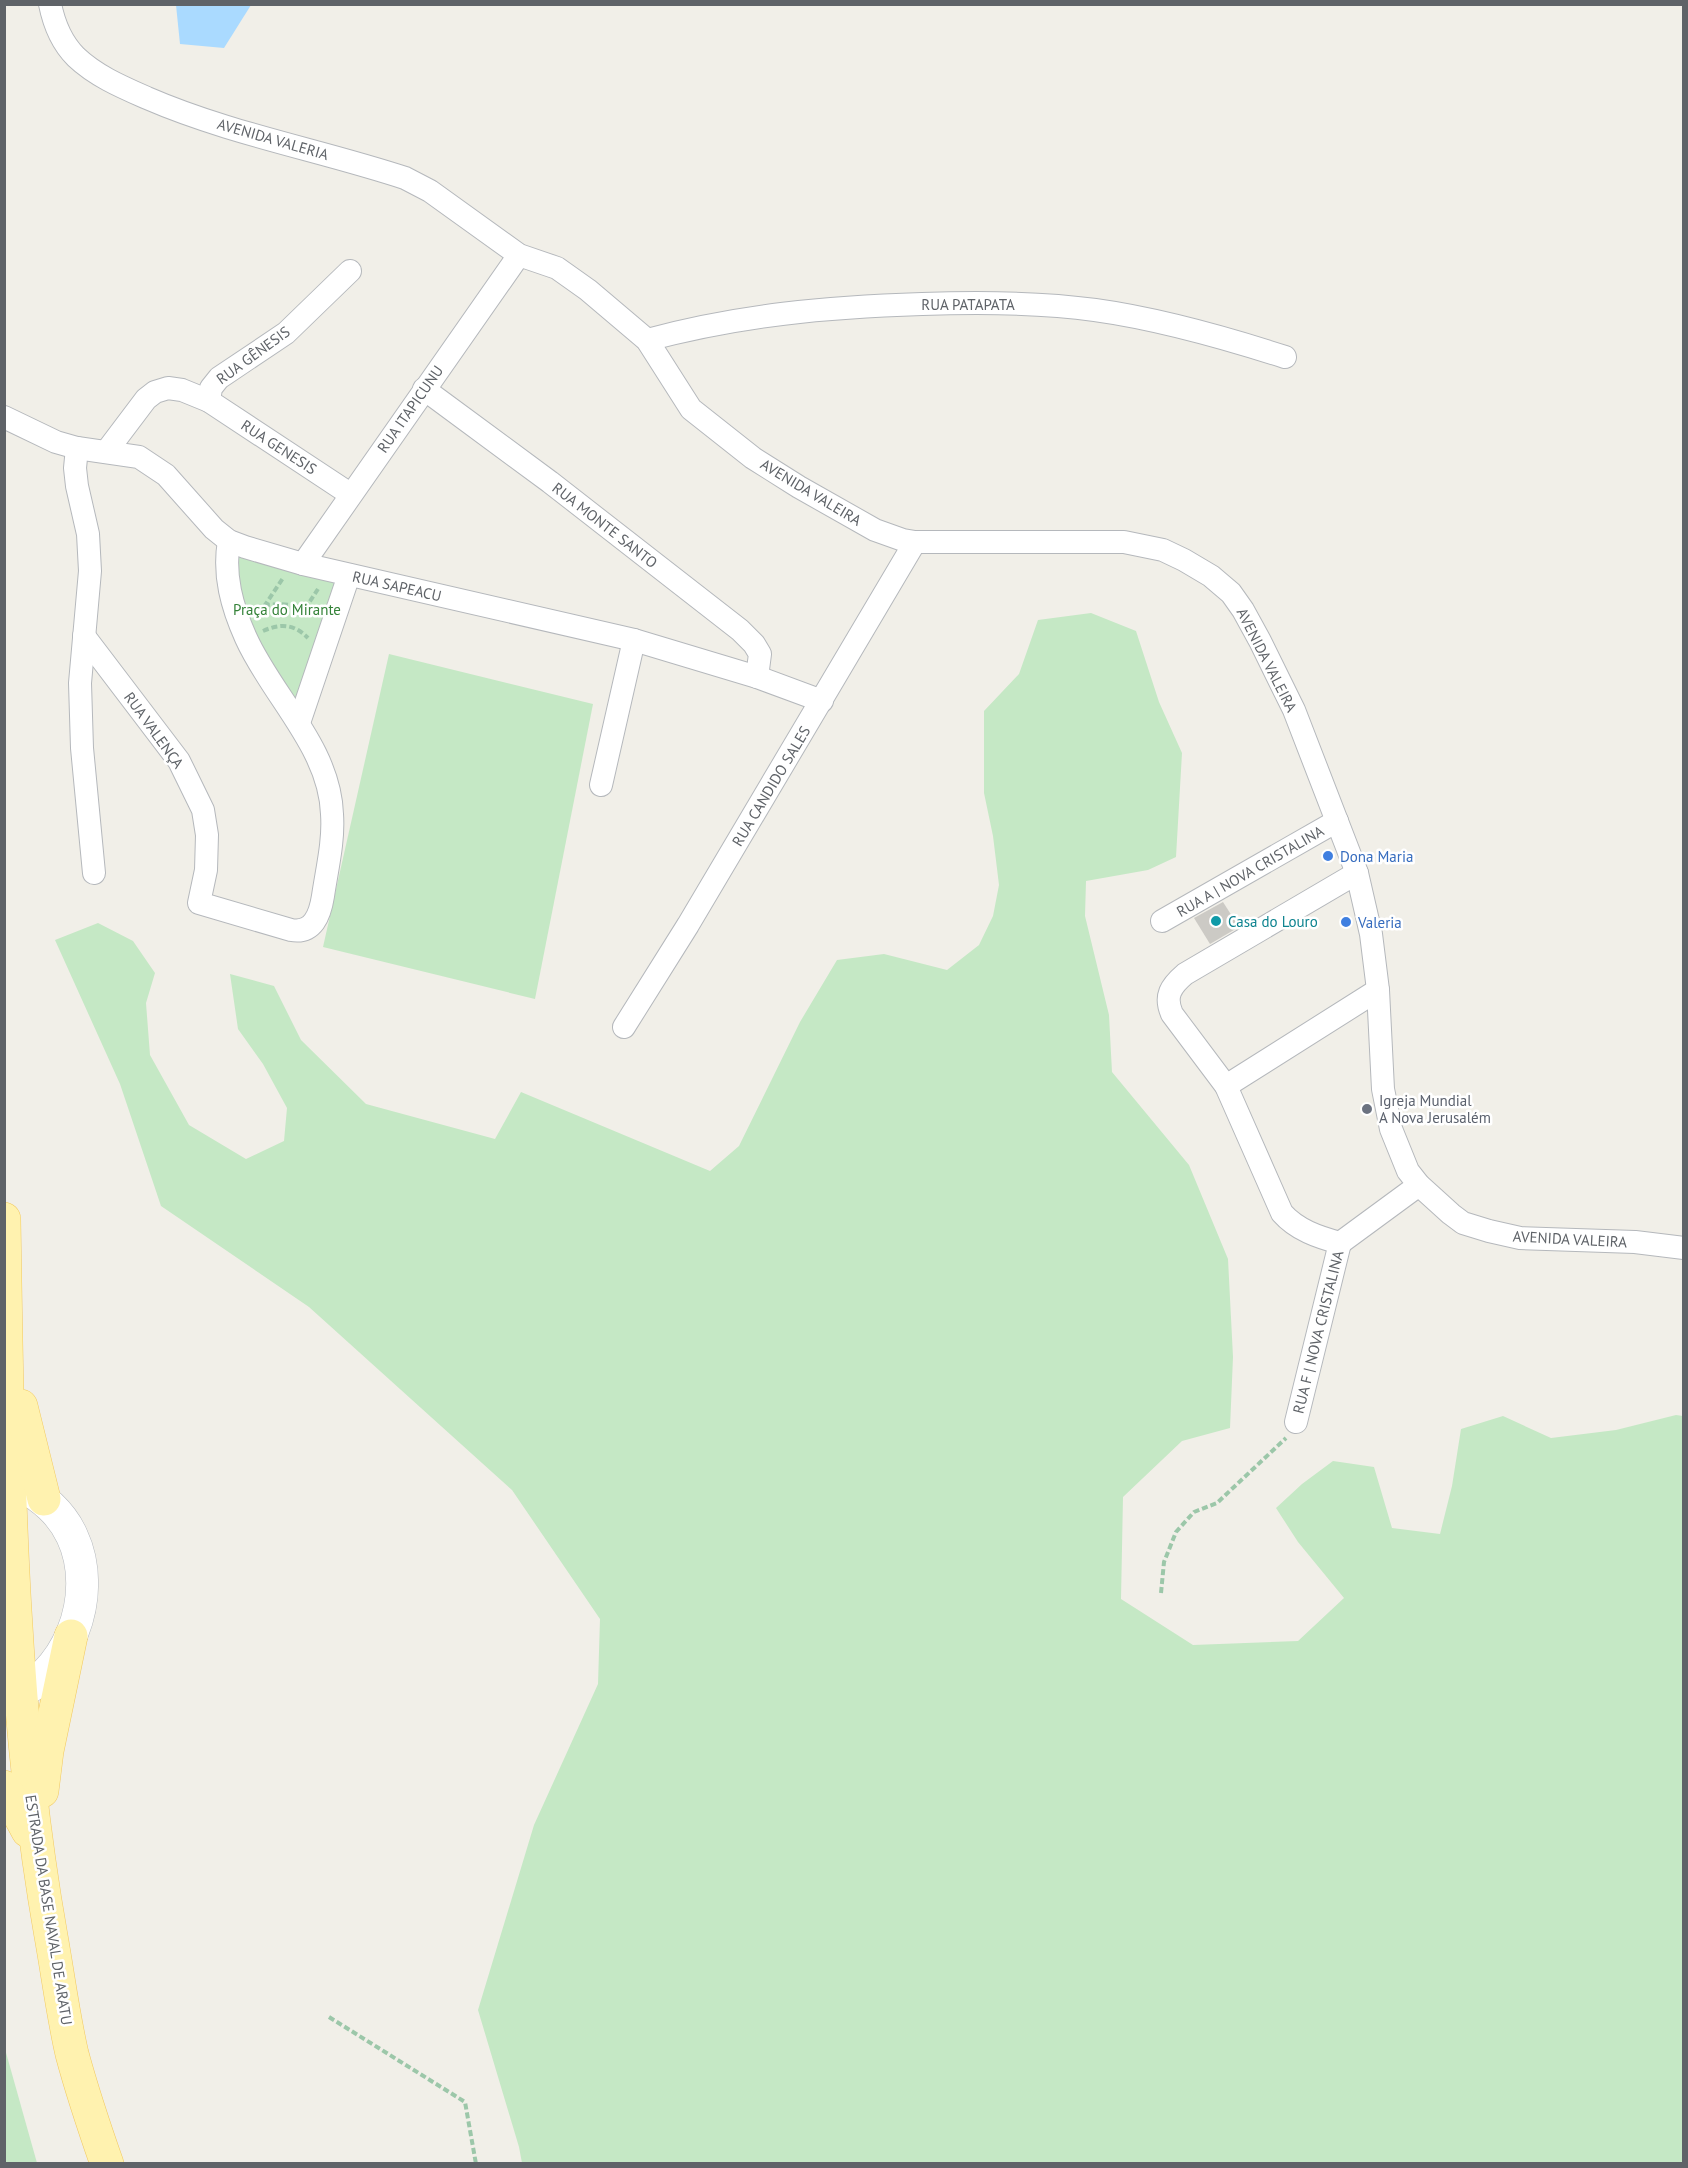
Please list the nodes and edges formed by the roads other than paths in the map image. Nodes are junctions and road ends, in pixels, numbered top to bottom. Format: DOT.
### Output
graph roads {
  1 [pos="50,4"];
  2 [pos="519,255"];
  3 [pos="350,271"];
  4 [pos="647,340"];
  5 [pos="1285,357"];
  6 [pos="424,389"];
  7 [pos="209,401"];
  8 [pos="4,417"];
  9 [pos="77,448"];
  10 [pos="106,452"];
  11 [pos="350,494"];
  12 [pos="229,541"];
  13 [pos="915,542"];
  14 [pos="300,563"];
  15 [pos="349,575"];
  16 [pos="84,636"];
  17 [pos="634,640"];
  18 [pos="757,677"];
  19 [pos="822,701"];
  20 [pos="299,723"];
  21 [pos="601,785"];
  22 [pos="1337,821"];
  23 [pos="94,873"];
  24 [pos="1357,873"];
  25 [pos="1162,921"];
  26 [pos="1378,990"];
  27 [pos="624,1027"];
  28 [pos="1227,1086"];
  29 [pos="1419,1185"];
  30 [pos="4,1219"];
  31 [pos="1340,1243"];
  32 [pos="1683,1248"];
  33 [pos="5,1332"];
  34 [pos="1296,1422"];
  35 [pos="7,1477"];
  36 [pos="44,1499"];
  37 [pos="71,1636"];
  38 [pos="12,1697"];
  39 [pos="4,1787"];
  40 [pos="35,1843"];
  41 [pos="107,2163"];
  1 -- 2 [label="street, AVENIDA VALERIA"];
  2 -- 4 [label="street, AVENIDA VALEIRA"];
  2 -- 6 [label="street, RUA ITAPICUNU"];
  3 -- 7 [label="street, RUA GÊNESIS"];
  4 -- 5 [label="street, RUA PATAPATA"];
  4 -- 13 [label="street, AVENIDA VALEIRA"];
  6 -- 11 [label="street, RUA ITAPICUNU"];
  6 -- 18 [label="street, RUA MONTE SANTO"];
  7 -- 10 [label="street, RUA GÊNESIS"];
  7 -- 11 [label="street, RUA GENESIS"];
  8 -- 9 [label="street, RUA SAPEACU"];
  9 -- 10 [label="street, RUA SAPEACU"];
  9 -- 16 [label="street"];
  10 -- 12 [label="street, RUA SAPEACU"];
  11 -- 14 [label="street, RUA ITAPICUNU"];
  12 -- 14 [label="street, RUA SAPEACU"];
  12 -- 20 [label="street"];
  13 -- 19 [label="street, RUA CANDIDO SALES"];
  13 -- 22 [label="street, AVENIDA VALEIRA"];
  14 -- 15 [label="street, RUA SAPEACU"];
  15 -- 17 [label="street, RUA SAPEACU"];
  15 -- 20 [label="street"];
  16 -- 20 [label="street, RUA VALENÇA"];
  16 -- 23 [label="street"];
  17 -- 18 [label="street, RUA SAPEACU"];
  17 -- 21 [label="street"];
  18 -- 19 [label="street, RUA SAPEACU"];
  19 -- 27 [label="street, RUA CANDIDO SALES"];
  22 -- 24 [label="street, AVENIDA VALEIRA"];
  22 -- 25 [label="street, RUA A | NOVA CRISTALINA"];
  24 -- 26 [label="street, AVENIDA VALEIRA"];
  24 -- 28 [label="street"];
  26 -- 28 [label="street"];
  26 -- 29 [label="street, AVENIDA VALEIRA"];
  28 -- 31 [label="street"];
  29 -- 31 [label="street"];
  29 -- 32 [label="street, AVENIDA VALEIRA"];
  30 -- 33 [label="main road, ESTRADA DA BASE NAVAL DE ARATU"];
  31 -- 34 [label="street, RUA F | NOVA CRISTALINA"];
  33 -- 35 [label="main road, ESTRADA DA BASE NAVAL DE ARATU"];
  33 -- 36 [label="main road"];
  35 -- 36 [label="main road"];
  35 -- 38 [label="main road, ESTRADA DA BASE NAVAL DE ARATU"];
  36 -- 37 [label="main road"];
  37 -- 38 [label="main road"];
  37 -- 40 [label="main road"];
  38 -- 40 [label="main road, ESTRADA DA BASE NAVAL DE ARATU"];
  39 -- 40 [label="main road"];
  40 -- 41 [label="main road, ESTRADA DA BASE NAVAL DE ARATU"];
}
